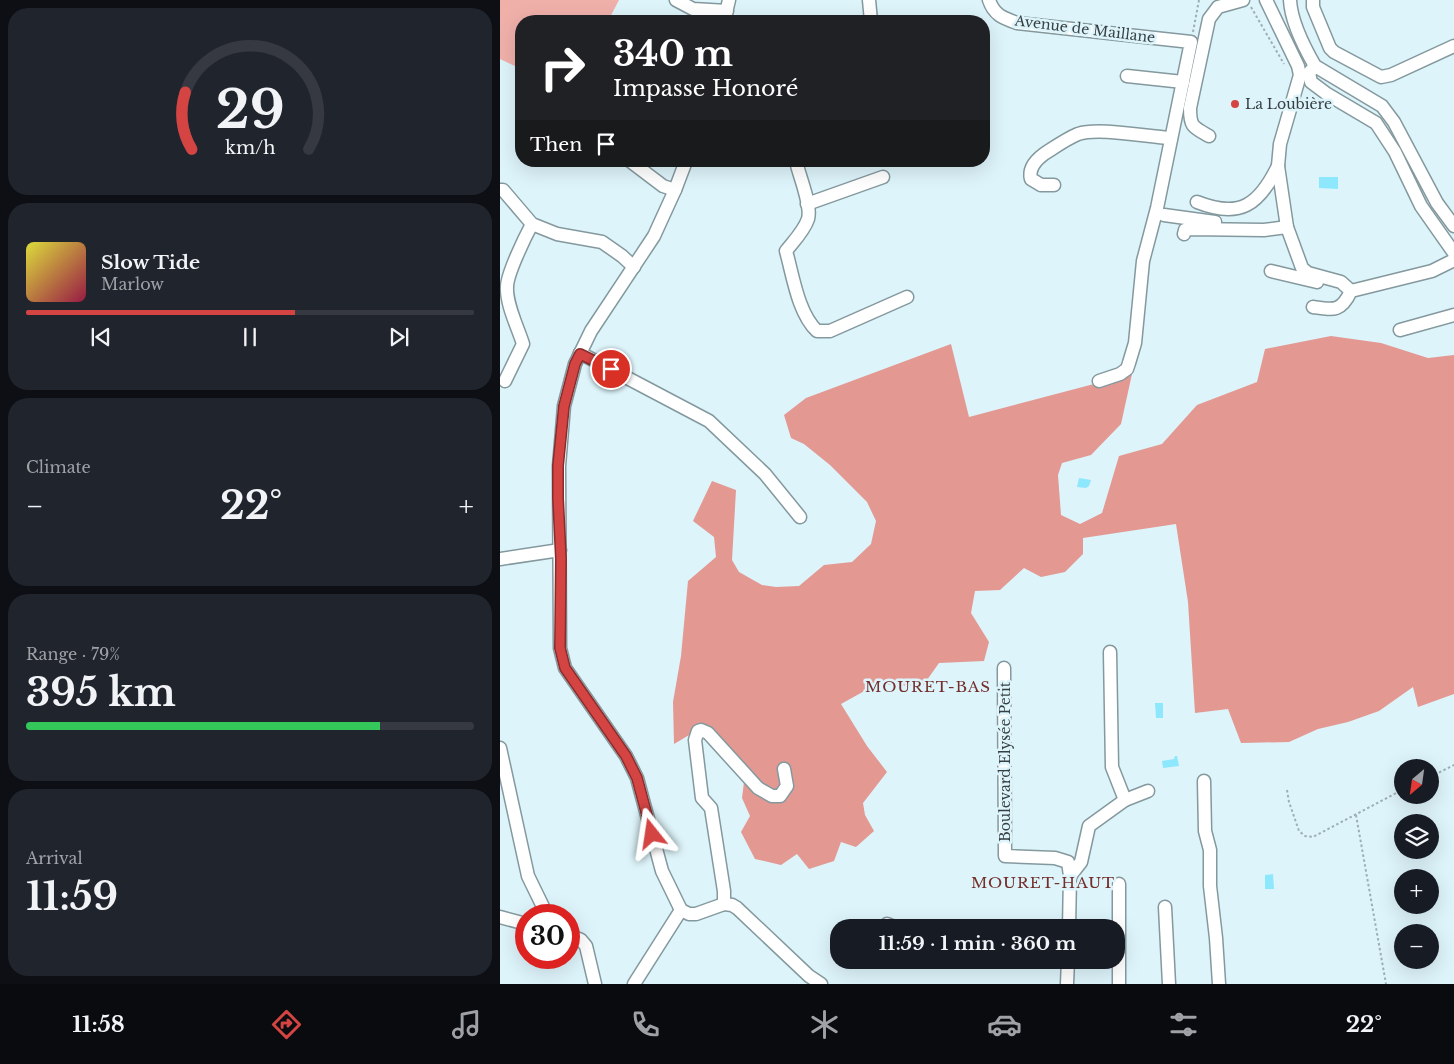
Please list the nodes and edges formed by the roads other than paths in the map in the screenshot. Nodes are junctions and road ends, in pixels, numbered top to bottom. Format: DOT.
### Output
graph roads {
  1 [pos="676,0"];
  2 [pos="869,0"];
  3 [pos="989,0"];
  4 [pos="1243,0"];
  5 [pos="1266,0"];
  6 [pos="1290,0"];
  7 [pos="1313,0"];
  8 [pos="727,9"];
  9 [pos="870,15"];
  10 [pos="1454,46"];
  11 [pos="1315,66"];
  12 [pos="1127,76"];
  13 [pos="1183,80"];
  14 [pos="1209,136"];
  15 [pos="1170,138"];
  16 [pos="1278,166"];
  17 [pos="638,167"];
  18 [pos="684,167"];
  19 [pos="798,167"];
  20 [pos="883,177"];
  21 [pos="1054,185"];
  22 [pos="500,190"];
  23 [pos="675,190"];
  24 [pos="1198,202"];
  25 [pos="807,204"];
  26 [pos="1164,215"];
  27 [pos="532,224"];
  28 [pos="1454,226"];
  29 [pos="1287,227"];
  30 [pos="1216,229"];
  31 [pos="1184,234"];
  32 [pos="1454,253"];
  33 [pos="1454,260"];
  34 [pos="634,267"];
  35 [pos="1271,271"];
  36 [pos="1351,291"];
  37 [pos="907,297"];
  38 [pos="1313,307"];
  39 [pos="1454,315"];
  40 [pos="1400,330"];
  41 [pos="580,354"];
  42 [pos="505,380"];
  43 [pos="1099,381"];
  44 [pos="800,517"];
  45 [pos="560,550"];
  46 [pos="500,559"];
  47 [pos="1110,652"];
  48 [pos="1004,668"];
  49 [pos="500,748"];
  50 [pos="784,768"];
  51 [pos="1204,781"];
  52 [pos="1148,791"];
  53 [pos="1125,800"];
  54 [pos="1070,876"];
  55 [pos="1118,884"];
  56 [pos="541,904"];
  57 [pos="724,904"];
  58 [pos="1165,907"];
  59 [pos="681,910"];
  60 [pos="500,917"];
  61 [pos="1069,919"];
  62 [pos="515,921"];
  63 [pos="580,940"];
  64 [pos="1068,969"];
  65 [pos="595,984"];
  66 [pos="634,984"];
  67 [pos="820,984"];
  68 [pos="1067,984"];
  69 [pos="1119,984"];
  70 [pos="1169,984"];
  71 [pos="1219,984"];
  1 -- 8 [label="street"];
  2 -- 9 [label="street"];
  3 -- 13 [label="street, Avenue de Maillane"];
  4 -- 14 [label="street"];
  5 -- 16 [label="street"];
  6 -- 11 [label="street"];
  7 -- 10 [label="street"];
  11 -- 28 [label="street"];
  11 -- 32 [label="street"];
  12 -- 13 [label="street"];
  13 -- 15 [label="street"];
  15 -- 21 [label="street"];
  15 -- 43 [label="street"];
  16 -- 24 [label="street"];
  16 -- 29 [label="street"];
  17 -- 23 [label="street"];
  18 -- 23 [label="street"];
  19 -- 25 [label="street"];
  20 -- 25 [label="street"];
  22 -- 27 [label="street"];
  23 -- 34 [label="street"];
  25 -- 37 [label="street"];
  26 -- 30 [label="street"];
  27 -- 34 [label="street"];
  27 -- 42 [label="street"];
  29 -- 30 [label="street"];
  29 -- 36 [label="street"];
  30 -- 31 [label="street"];
  33 -- 36 [label="street"];
  34 -- 41 [label="street"];
  35 -- 36 [label="street"];
  36 -- 38 [label="street"];
  39 -- 40 [label="street"];
  41 -- 44 [label="street"];
  41 -- 45 [label="street"];
  45 -- 46 [label="street"];
  45 -- 59 [label="street"];
  47 -- 53 [label="street"];
  48 -- 54 [label="street, Boulevard Elysée Petit"];
  49 -- 56 [label="street"];
  50 -- 57 [label="street"];
  51 -- 71 [label="street"];
  52 -- 53 [label="street"];
  53 -- 54 [label="street"];
  54 -- 61 [label="street"];
  55 -- 69 [label="street"];
  57 -- 59 [label="street"];
  57 -- 67 [label="street"];
  58 -- 70 [label="street"];
  59 -- 66 [label="street"];
  60 -- 62 [label="street"];
  63 -- 65 [label="street"];
  64 -- 68 [label="street"];
}
